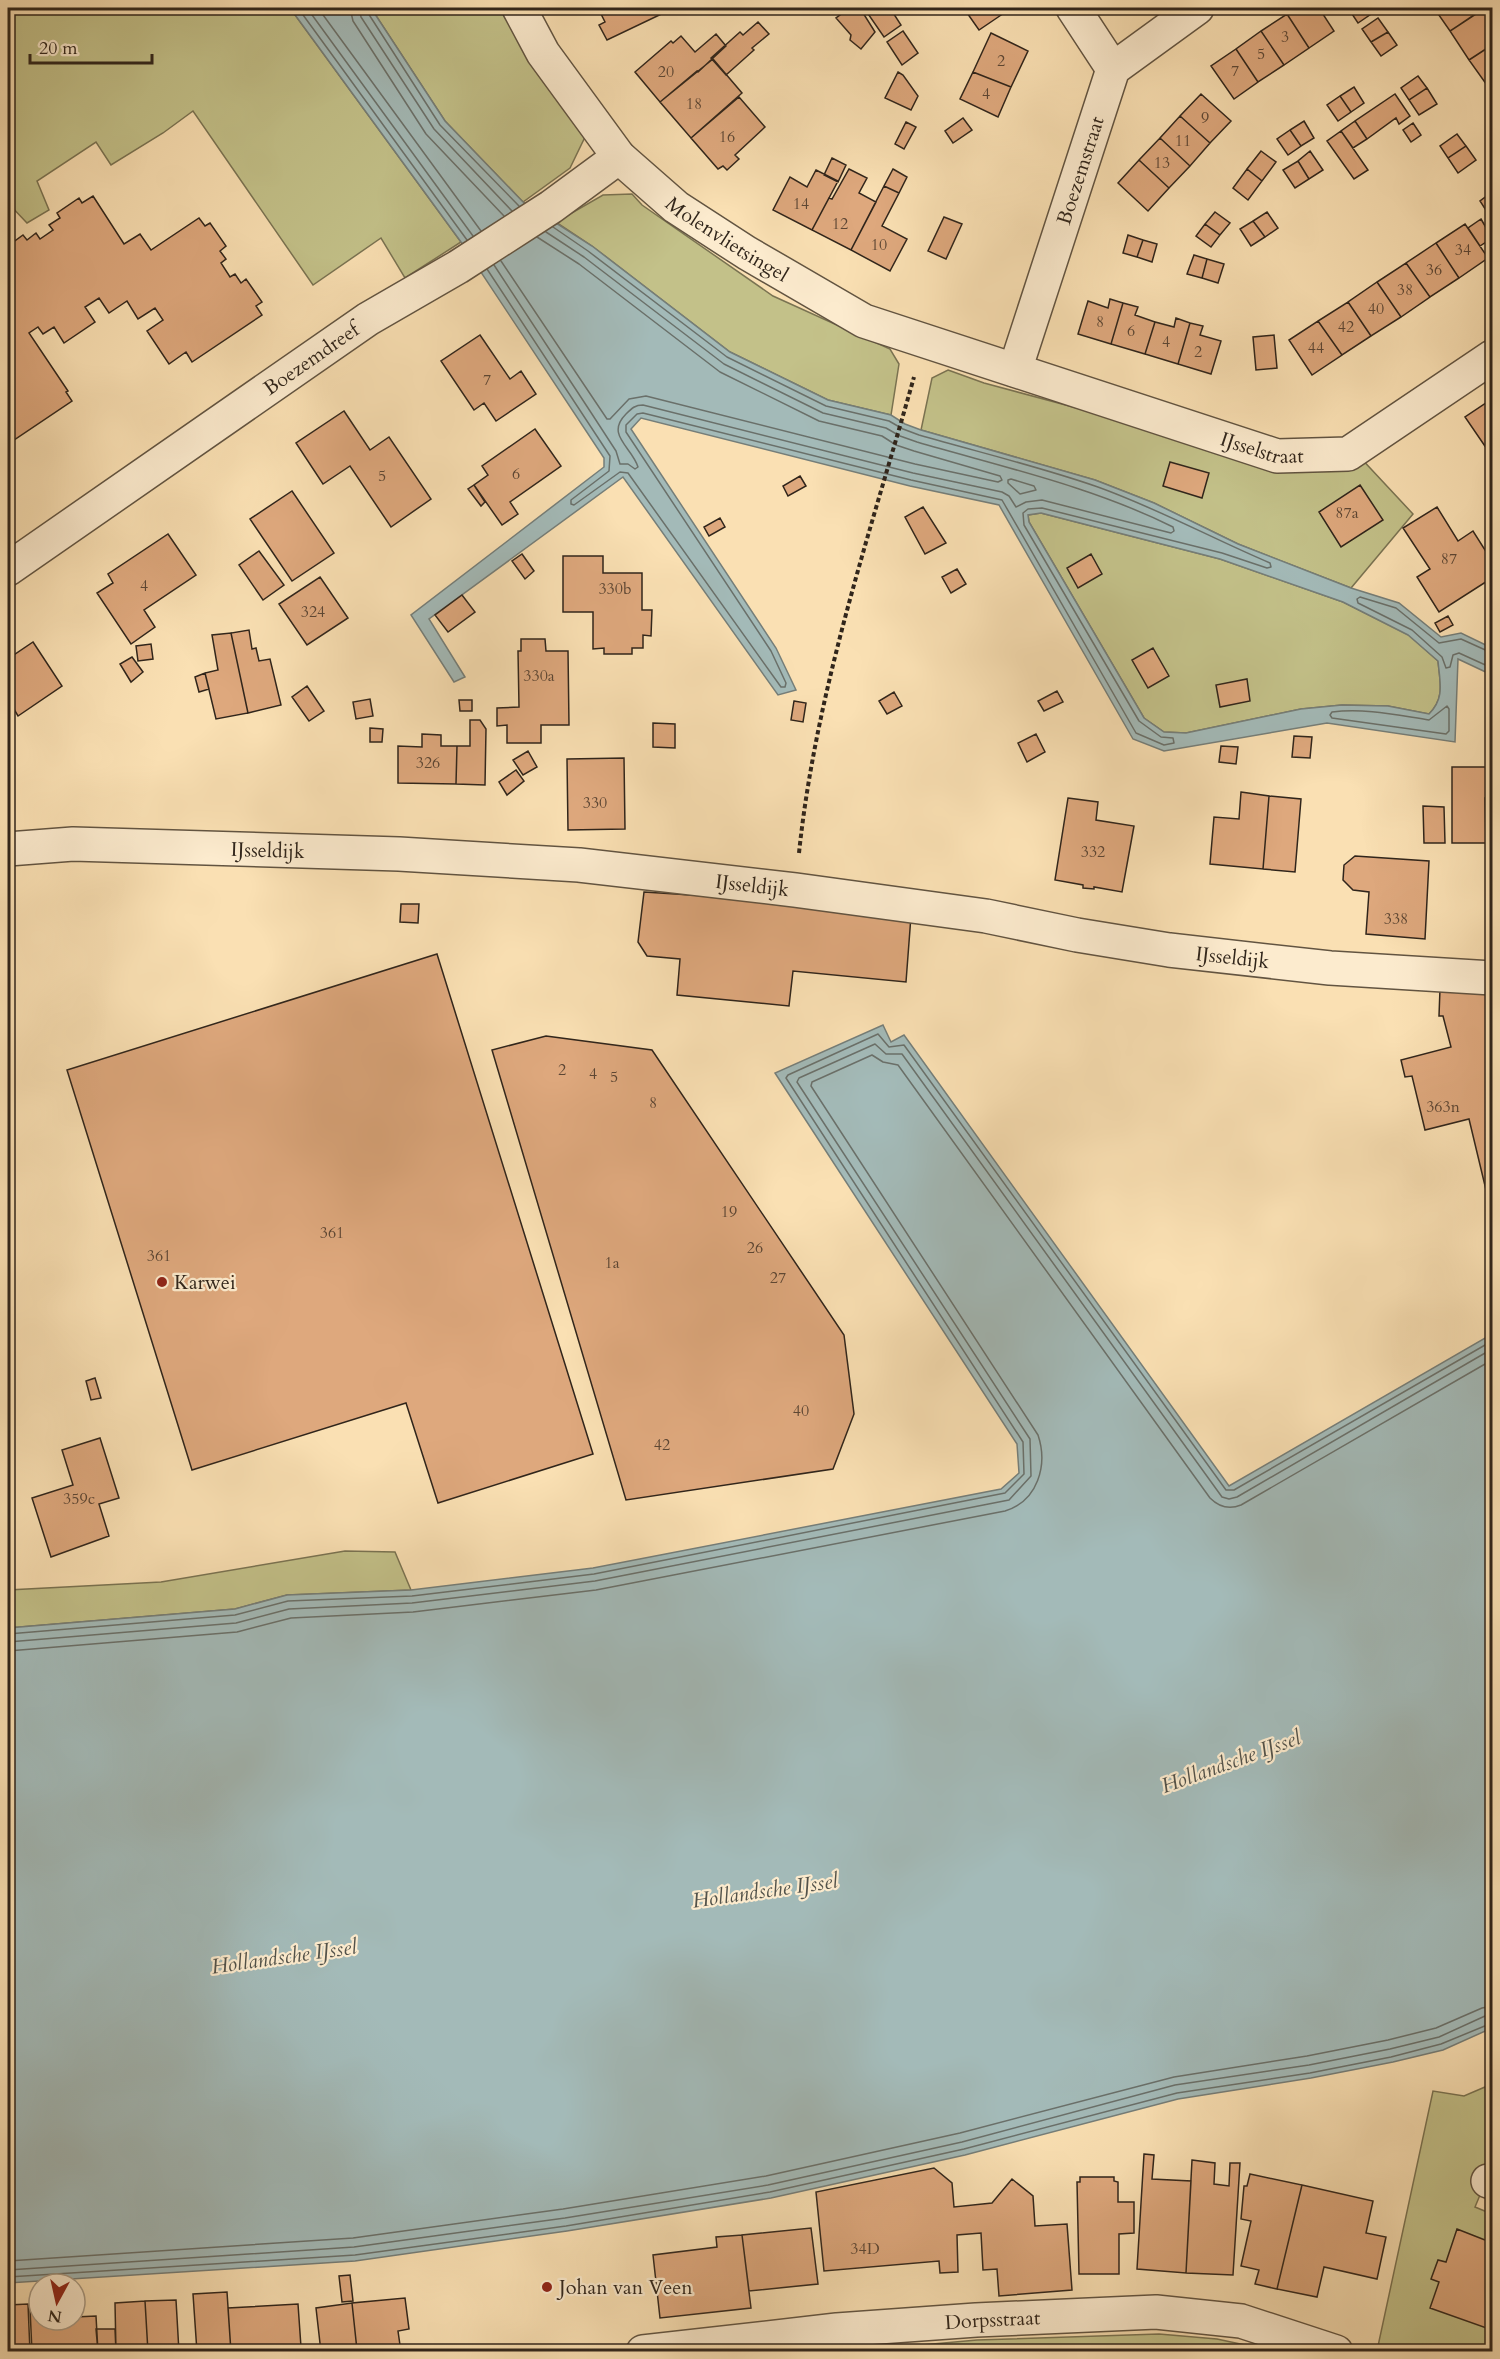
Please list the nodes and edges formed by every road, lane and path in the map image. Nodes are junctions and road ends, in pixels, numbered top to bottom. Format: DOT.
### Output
graph roads {
  1 [pos="519,8"];
  2 [pos="1073,8"];
  3 [pos="1197,8"];
  4 [pos="1113,69"];
  5 [pos="619,158"];
  6 [pos="1492,357"];
  7 [pos="1015,370"];
  8 [pos="902,418"];
  9 [pos="8,569"];
  10 [pos="8,849"];
  11 [pos="795,890"];
  12 [pos="1492,978"];
  13 [pos="643,2352"];
  14 [pos="1336,2352"];
  1 -- 5 [label="street, Molenvlietsingel"];
  2 -- 4 [label="street"];
  3 -- 4 [label="street"];
  4 -- 7 [label="street, Boezemstraat"];
  5 -- 7 [label="street, Molenvlietsingel"];
  5 -- 9 [label="street, Boezemdreef"];
  6 -- 7 [label="street, IJsselstraat"];
  8 -- 11 [label="path"];
  10 -- 11 [label="street, IJsseldijk"];
  11 -- 12 [label="street, IJsseldijk"];
  13 -- 14 [label="street, Dorpsstraat"];
}
